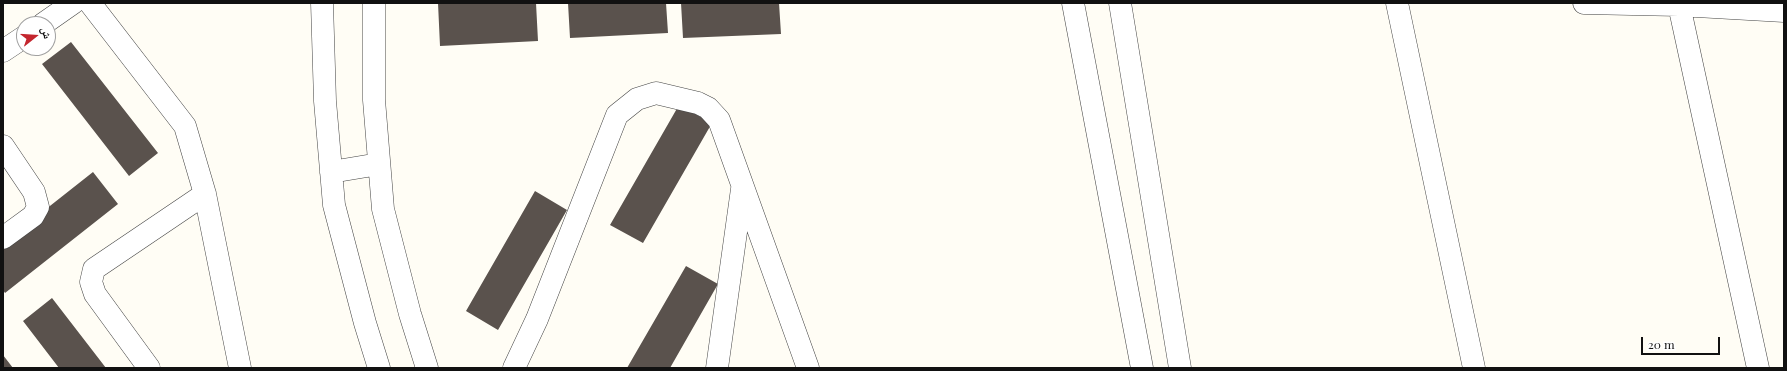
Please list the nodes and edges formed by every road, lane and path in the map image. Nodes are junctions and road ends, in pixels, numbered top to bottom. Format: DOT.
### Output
graph roads {
  1 [pos="73,3"];
  2 [pos="90,3"];
  3 [pos="322,3"];
  4 [pos="374,3"];
  5 [pos="1073,3"];
  6 [pos="1120,3"];
  7 [pos="1397,3"];
  8 [pos="1584,3"];
  9 [pos="1679,5"];
  10 [pos="1784,11"];
  11 [pos="54,16"];
  12 [pos="16,42"];
  13 [pos="3,51"];
  14 [pos="3,146"];
  15 [pos="379,164"];
  16 [pos="331,172"];
  17 [pos="743,185"];
  18 [pos="205,194"];
  19 [pos="3,238"];
  20 [pos="149,368"];
  21 [pos="240,368"];
  22 [pos="379,368"];
  23 [pos="427,368"];
  24 [pos="514,368"];
  25 [pos="717,368"];
  26 [pos="808,368"];
  27 [pos="1142,368"];
  28 [pos="1180,368"];
  29 [pos="1474,368"];
  30 [pos="1758,368"];
  1 -- 11 [label="street"];
  2 -- 18 [label="street"];
  3 -- 16 [label="street"];
  4 -- 15 [label="street"];
  5 -- 27 [label="street"];
  6 -- 28 [label="street"];
  7 -- 29 [label="street"];
  8 -- 9 [label="street"];
  9 -- 10 [label="street"];
  9 -- 30 [label="street"];
  12 -- 13 [label="street"];
  14 -- 19 [label="street"];
  15 -- 16 [label="street"];
  15 -- 23 [label="street"];
  16 -- 22 [label="street"];
  17 -- 24 [label="street"];
  17 -- 25 [label="street"];
  17 -- 26 [label="street"];
  18 -- 20 [label="street"];
  18 -- 21 [label="street"];
}
